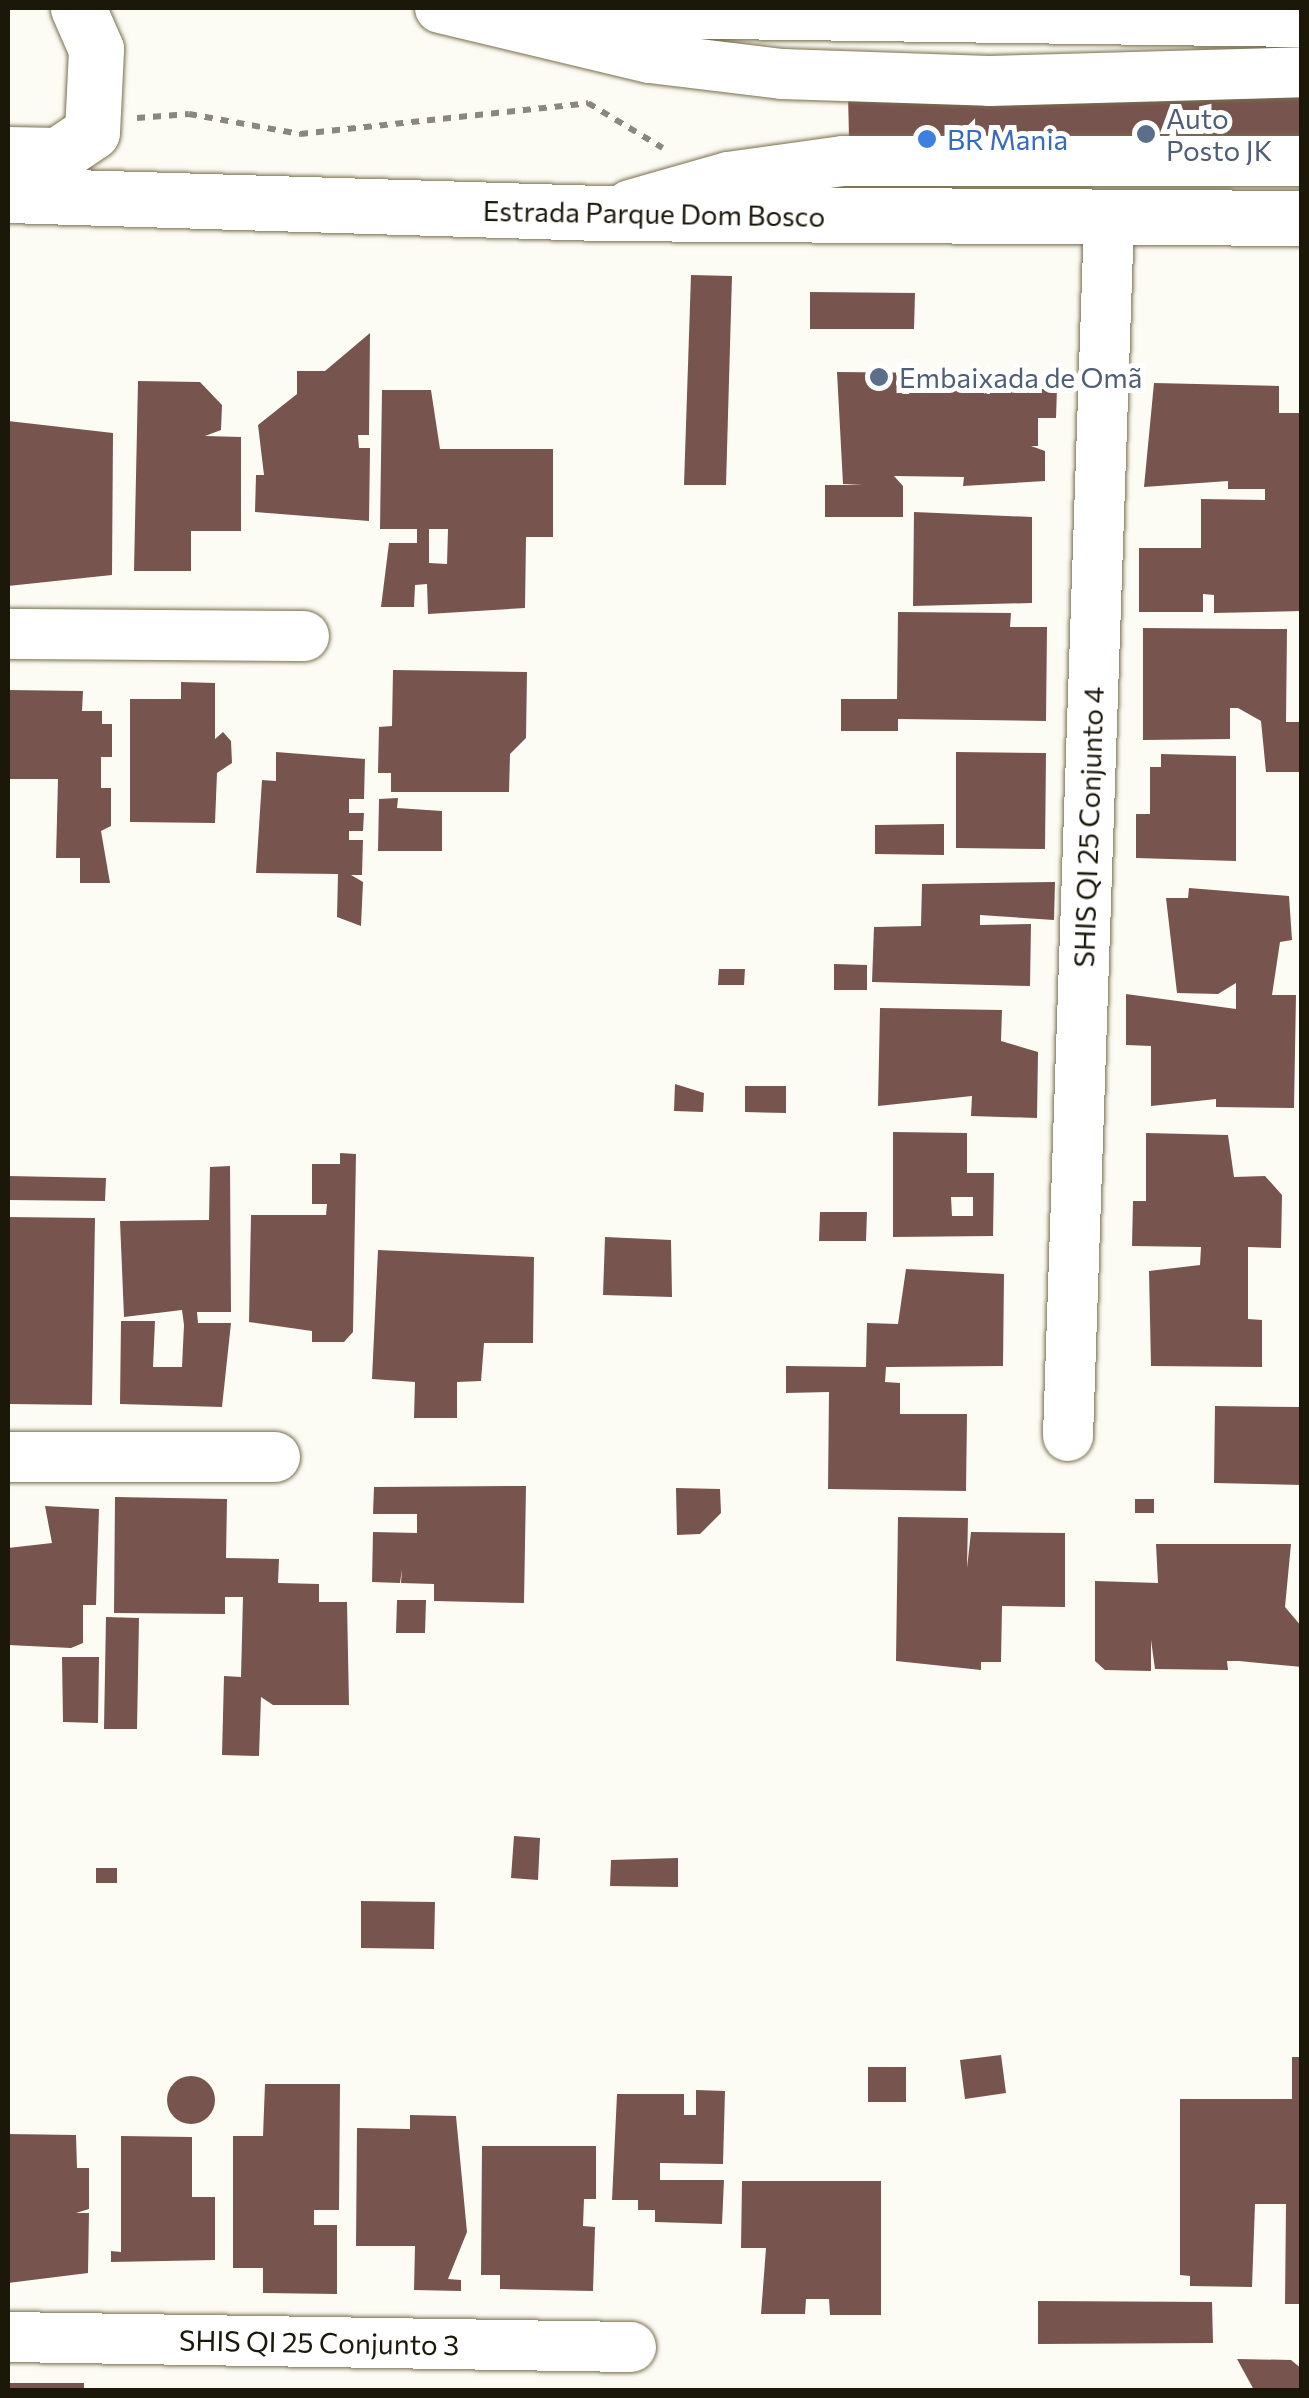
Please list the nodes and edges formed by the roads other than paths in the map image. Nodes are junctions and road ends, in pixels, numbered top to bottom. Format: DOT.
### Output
graph roads {
  1 [pos="78,8"];
  2 [pos="440,8"];
  3 [pos="504,8"];
  4 [pos="632,9"];
  5 [pos="1302,19"];
  6 [pos="1302,72"];
  7 [pos="8,154"];
  8 [pos="1302,161"];
  9 [pos="8,195"];
  10 [pos="601,213"];
  11 [pos="1302,218"];
  12 [pos="1108,219"];
  13 [pos="8,634"];
  14 [pos="304,636"];
  15 [pos="1068,1436"];
  16 [pos="8,1457"];
  17 [pos="274,1457"];
  18 [pos="8,2337"];
  19 [pos="632,2347"];
  1 -- 7 [label="main road"];
  2 -- 6 [label="street"];
  3 -- 4 [label="main road"];
  4 -- 5 [label="main road"];
  8 -- 10 [label="street"];
  9 -- 10 [label="main road, Estrada Parque Dom Bosco"];
  10 -- 12 [label="main road, Estrada Parque Dom Bosco"];
  11 -- 12 [label="main road, Estrada Parque Dom Bosco"];
  12 -- 15 [label="street, SHIS QI 25 Conjunto 4"];
  13 -- 14 [label="street"];
  16 -- 17 [label="street"];
  18 -- 19 [label="street, SHIS QI 25 Conjunto 3"];
}
